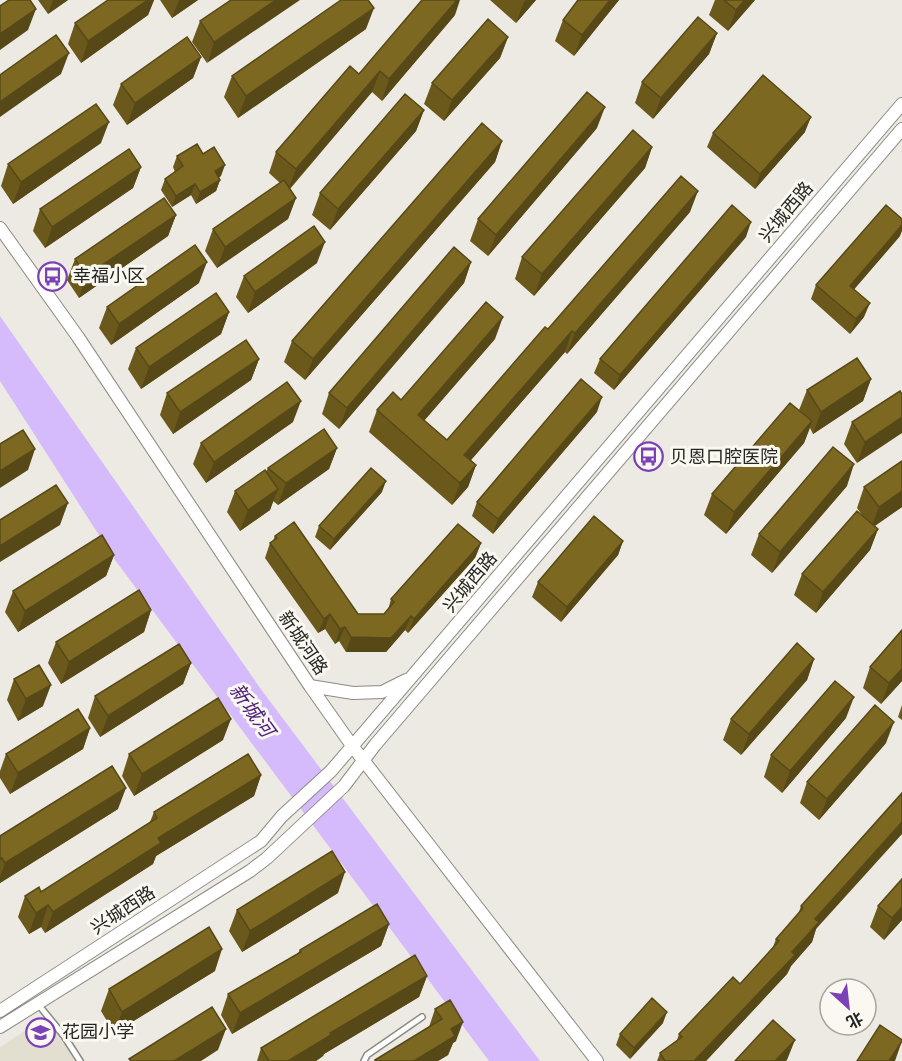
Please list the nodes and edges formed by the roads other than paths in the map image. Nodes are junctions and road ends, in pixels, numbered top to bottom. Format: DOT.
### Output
graph roads {
  1 [pos="902,104"];
  2 [pos="902,129"];
  3 [pos="0,228"];
  4 [pos="412,677"];
  5 [pos="310,686"];
  6 [pos="353,747"];
  7 [pos="363,760"];
  8 [pos="30,992"];
  9 [pos="38,1003"];
  10 [pos="0,1011"];
  11 [pos="422,1017"];
  12 [pos="0,1027"];
  13 [pos="80,1061"];
  14 [pos="364,1061"];
  15 [pos="597,1061"];
  1 -- 4 [label="street, 兴城西路"];
  2 -- 7 [label="street, 兴城西路"];
  3 -- 5 [label="street, 新城河路"];
  4 -- 5 [label="street"];
  4 -- 6 [label="street, 兴城西路"];
  5 -- 6 [label="street, 新城河路"];
  6 -- 7 [label="street, 新城河路"];
  6 -- 8 [label="street, 兴城西路"];
  7 -- 9 [label="street, 兴城西路"];
  7 -- 15 [label="street, 新城河路"];
  8 -- 9 [label="lane"];
  8 -- 10 [label="street, 兴城西路"];
  9 -- 12 [label="street, 兴城西路"];
  9 -- 13 [label="lane"];
  11 -- 14 [label="lane"];
}
